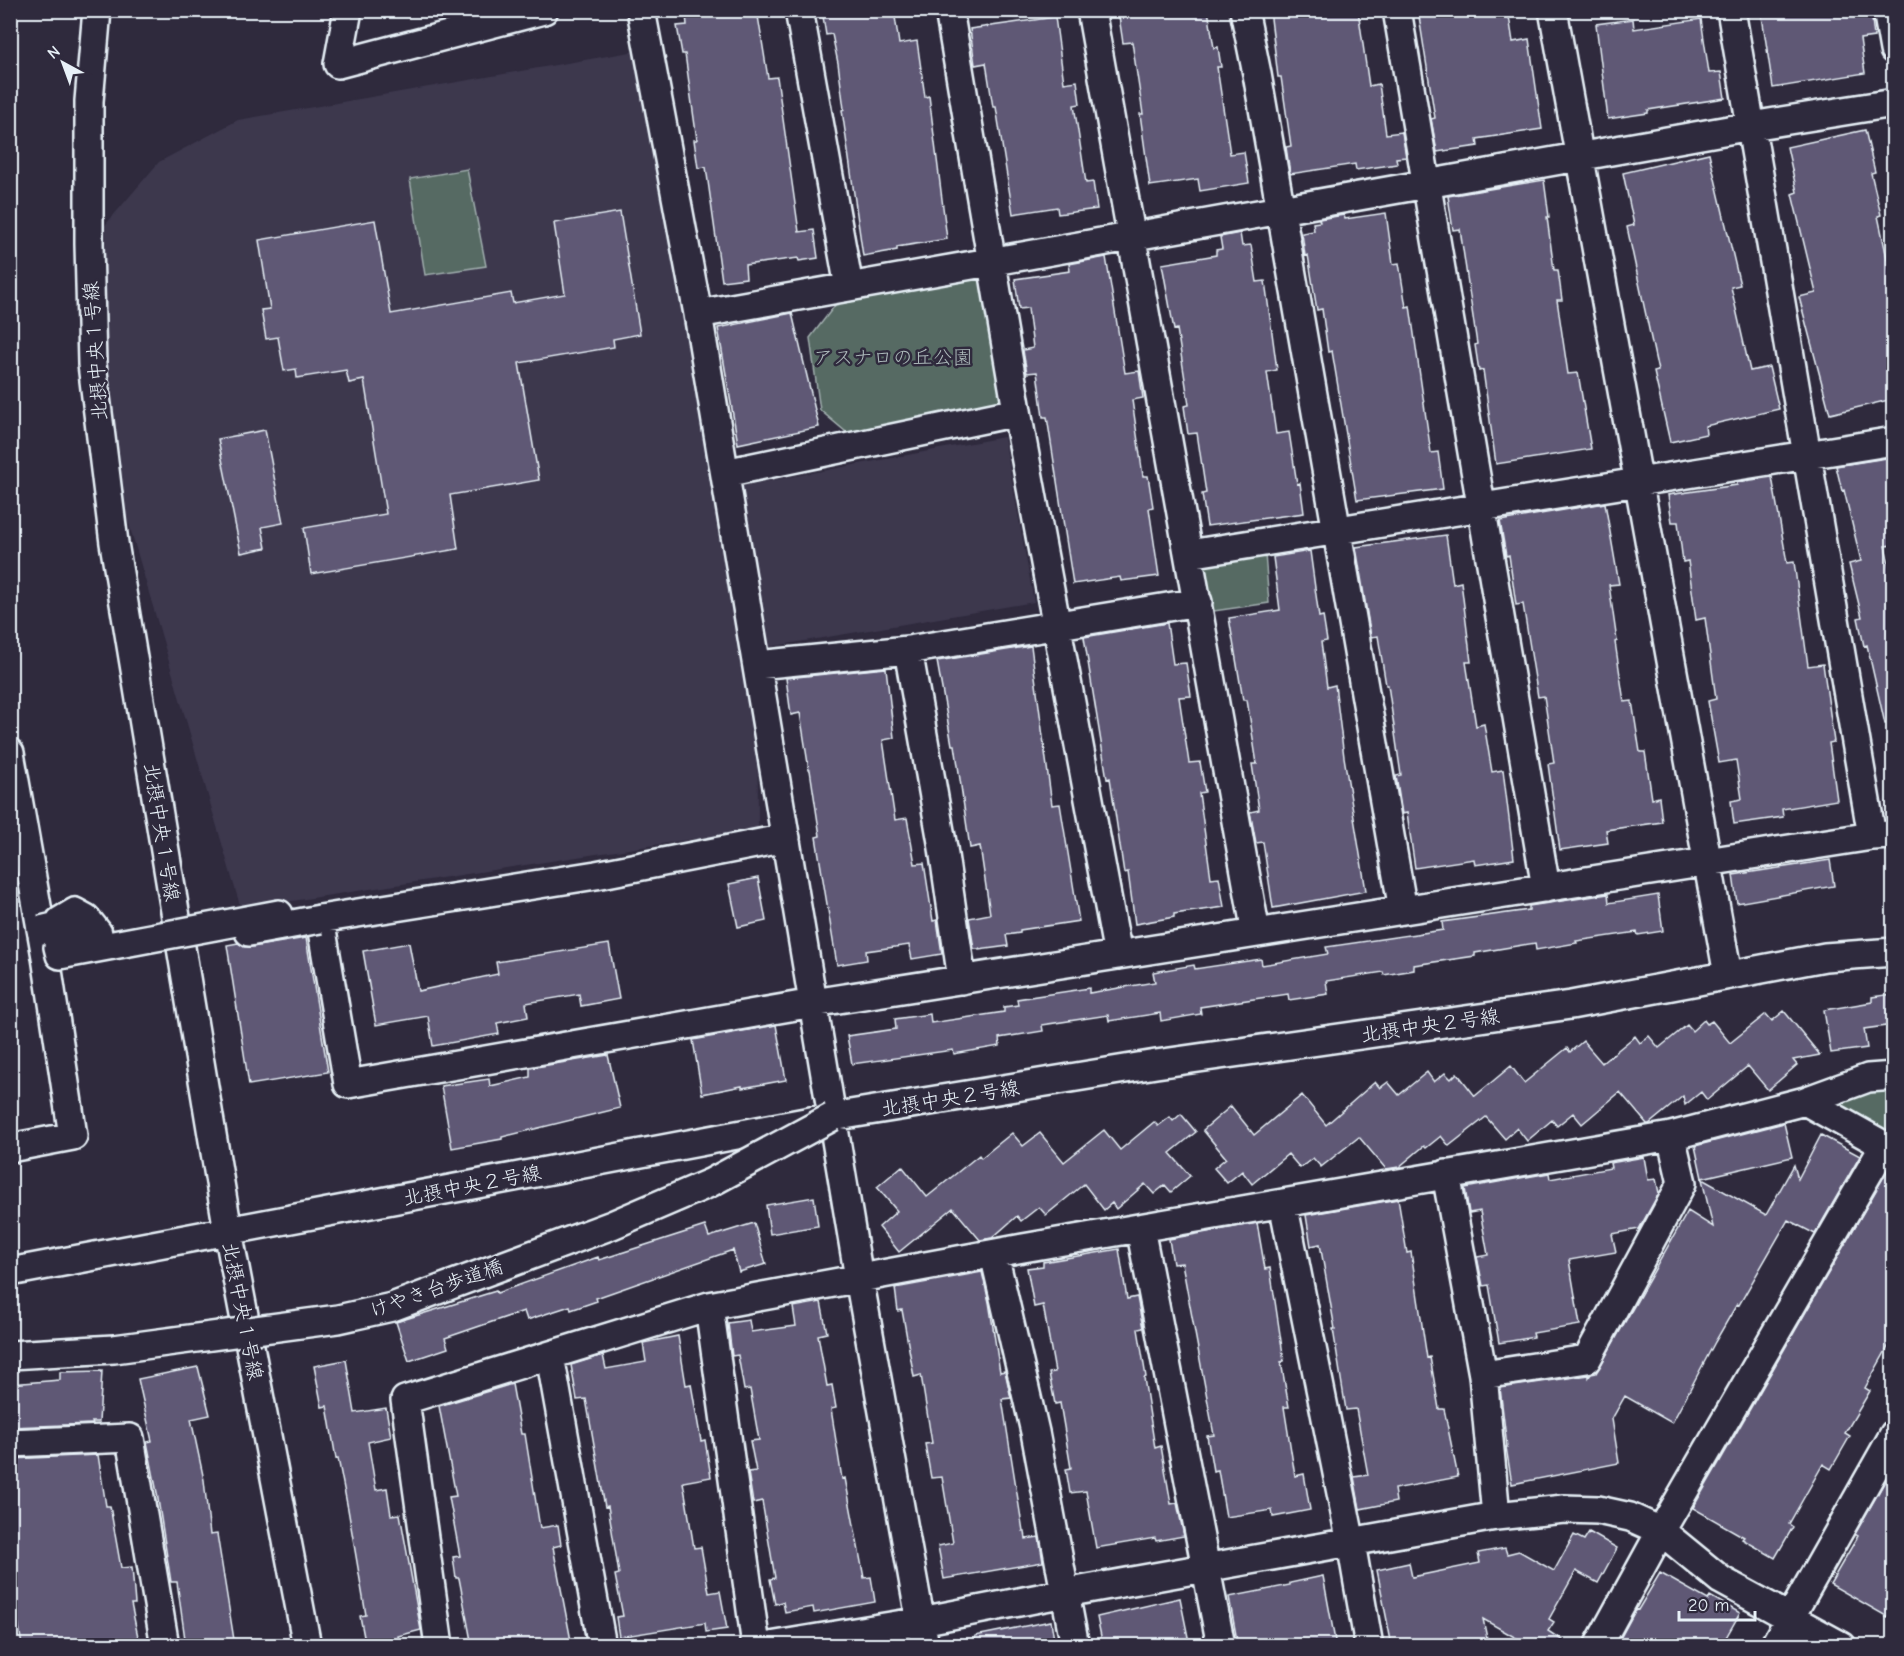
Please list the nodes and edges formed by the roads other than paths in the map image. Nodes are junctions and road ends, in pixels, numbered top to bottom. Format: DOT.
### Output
graph roads {
  1 [pos="98,10"];
  2 [pos="348,10"];
  3 [pos="544,10"];
  4 [pos="641,10"];
  5 [pos="799,10"];
  6 [pos="949,10"];
  7 [pos="1090,10"];
  8 [pos="1244,10"];
  9 [pos="1397,10"];
  10 [pos="1553,10"];
  11 [pos="1731,10"];
  12 [pos="1887,10"];
  13 [pos="1893,50"];
  14 [pos="1893,103"];
  15 [pos="1751,126"];
  16 [pos="1580,157"];
  17 [pos="1426,184"];
  18 [pos="1281,210"];
  19 [pos="1131,237"];
  20 [pos="991,261"];
  21 [pos="849,287"];
  22 [pos="699,314"];
  23 [pos="1017,412"];
  24 [pos="1893,441"];
  25 [pos="1807,454"];
  26 [pos="725,473"];
  27 [pos="1639,481"];
  28 [pos="1481,507"];
  29 [pos="1337,530"];
  30 [pos="1189,554"];
  31 [pos="1198,602"];
  32 [pos="1056,625"];
  33 [pos="908,650"];
  34 [pos="757,665"];
  35 [pos="10,753"];
  36 [pos="1883,836"];
  37 [pos="786,838"];
  38 [pos="1708,862"];
  39 [pos="20,863"];
  40 [pos="1546,888"];
  41 [pos="1403,910"];
  42 [pos="320,919"];
  43 [pos="41,930"];
  44 [pos="1256,933"];
  45 [pos="1893,952"];
  46 [pos="1118,955"];
  47 [pos="1728,975"];
  48 [pos="963,980"];
  49 [pos="813,1003"];
  50 [pos="1893,1076"];
  51 [pos="1805,1101"];
  52 [pos="832,1117"];
  53 [pos="1671,1136"];
  54 [pos="10,1148"];
  55 [pos="1889,1148"];
  56 [pos="1446,1174"];
  57 [pos="1283,1203"];
  58 [pos="1140,1228"];
  59 [pos="228,1231"];
  60 [pos="994,1254"];
  61 [pos="10,1272"];
  62 [pos="858,1278"];
  63 [pos="709,1306"];
  64 [pos="10,1355"];
  65 [pos="550,1356"];
  66 [pos="1483,1375"];
  67 [pos="1893,1434"];
  68 [pos="10,1443"];
  69 [pos="1496,1516"];
  70 [pos="1661,1531"];
  71 [pos="1351,1543"];
  72 [pos="1207,1569"];
  73 [pos="1065,1593"];
  74 [pos="1790,1617"];
  75 [pos="923,1634"];
  76 [pos="165,1646"];
  77 [pos="307,1646"];
  78 [pos="439,1646"];
  79 [pos="602,1646"];
  80 [pos="756,1646"];
  81 [pos="770,1646"];
  82 [pos="1075,1646"];
  83 [pos="1221,1646"];
  84 [pos="1369,1646"];
  85 [pos="1598,1646"];
  86 [pos="1774,1646"];
  87 [pos="1842,1646"];
  1 -- 59 [label="street, 北摂中央１号線"];
  2 -- 3 [label="street"];
  4 -- 22 [label="street"];
  5 -- 21 [label="street"];
  6 -- 20 [label="street"];
  7 -- 19 [label="street"];
  8 -- 18 [label="street"];
  9 -- 17 [label="street"];
  10 -- 16 [label="street"];
  11 -- 15 [label="street"];
  12 -- 13 [label="street"];
  14 -- 15 [label="street"];
  15 -- 16 [label="street"];
  15 -- 25 [label="street"];
  16 -- 17 [label="street"];
  16 -- 27 [label="street"];
  17 -- 18 [label="street"];
  17 -- 28 [label="street"];
  18 -- 19 [label="street"];
  18 -- 29 [label="street"];
  19 -- 20 [label="street"];
  19 -- 30 [label="street"];
  20 -- 21 [label="street"];
  20 -- 23 [label="street"];
  21 -- 22 [label="street"];
  22 -- 26 [label="street"];
  23 -- 26 [label="street"];
  23 -- 32 [label="street"];
  24 -- 25 [label="street"];
  25 -- 27 [label="street"];
  25 -- 36 [label="street"];
  26 -- 34 [label="street"];
  27 -- 28 [label="street"];
  27 -- 38 [label="street"];
  28 -- 29 [label="street"];
  28 -- 40 [label="street"];
  29 -- 30 [label="street"];
  29 -- 41 [label="street"];
  30 -- 31 [label="street"];
  31 -- 32 [label="street"];
  31 -- 44 [label="street"];
  32 -- 33 [label="street"];
  32 -- 46 [label="street"];
  33 -- 34 [label="street"];
  33 -- 48 [label="street"];
  34 -- 37 [label="street"];
  35 -- 39 [label="street"];
  36 -- 38 [label="street"];
  37 -- 42 [label="street"];
  37 -- 49 [label="street"];
  38 -- 40 [label="street"];
  38 -- 47 [label="street"];
  39 -- 43 [label="street"];
  40 -- 41 [label="street"];
  41 -- 44 [label="street"];
  42 -- 43 [label="street, bridge"];
  42 -- 49 [label="street"];
  43 -- 54 [label="street"];
  44 -- 46 [label="street"];
  45 -- 47 [label="street, 北摂中央２号線"];
  46 -- 48 [label="street"];
  47 -- 52 [label="street, 北摂中央２号線"];
  48 -- 49 [label="street"];
  49 -- 52 [label="street"];
  50 -- 51 [label="street"];
  51 -- 53 [label="street"];
  51 -- 55 [label="street"];
  52 -- 59 [label="street, 北摂中央２号線"];
  52 -- 62 [label="street"];
  52 -- 64 [label="street, けやき台歩道橋, bridge"];
  53 -- 56 [label="street"];
  53 -- 66 [label="street"];
  55 -- 70 [label="street"];
  56 -- 57 [label="street"];
  56 -- 66 [label="street"];
  57 -- 58 [label="street"];
  57 -- 71 [label="street"];
  58 -- 60 [label="street"];
  58 -- 72 [label="street"];
  59 -- 61 [label="street, 北摂中央２号線"];
  59 -- 77 [label="street, 北摂中央１号線"];
  60 -- 62 [label="street"];
  60 -- 73 [label="street"];
  62 -- 63 [label="street"];
  62 -- 75 [label="street"];
  63 -- 65 [label="street"];
  63 -- 80 [label="street"];
  65 -- 78 [label="street"];
  65 -- 79 [label="street"];
  66 -- 69 [label="street"];
  67 -- 74 [label="street"];
  68 -- 76 [label="street"];
  69 -- 70 [label="street"];
  69 -- 71 [label="street"];
  70 -- 74 [label="street"];
  70 -- 85 [label="street"];
  71 -- 72 [label="street"];
  71 -- 84 [label="street"];
  72 -- 73 [label="street"];
  72 -- 83 [label="street"];
  73 -- 75 [label="street"];
  73 -- 82 [label="street"];
  74 -- 86 [label="street"];
  74 -- 87 [label="street"];
  75 -- 81 [label="street"];
}
